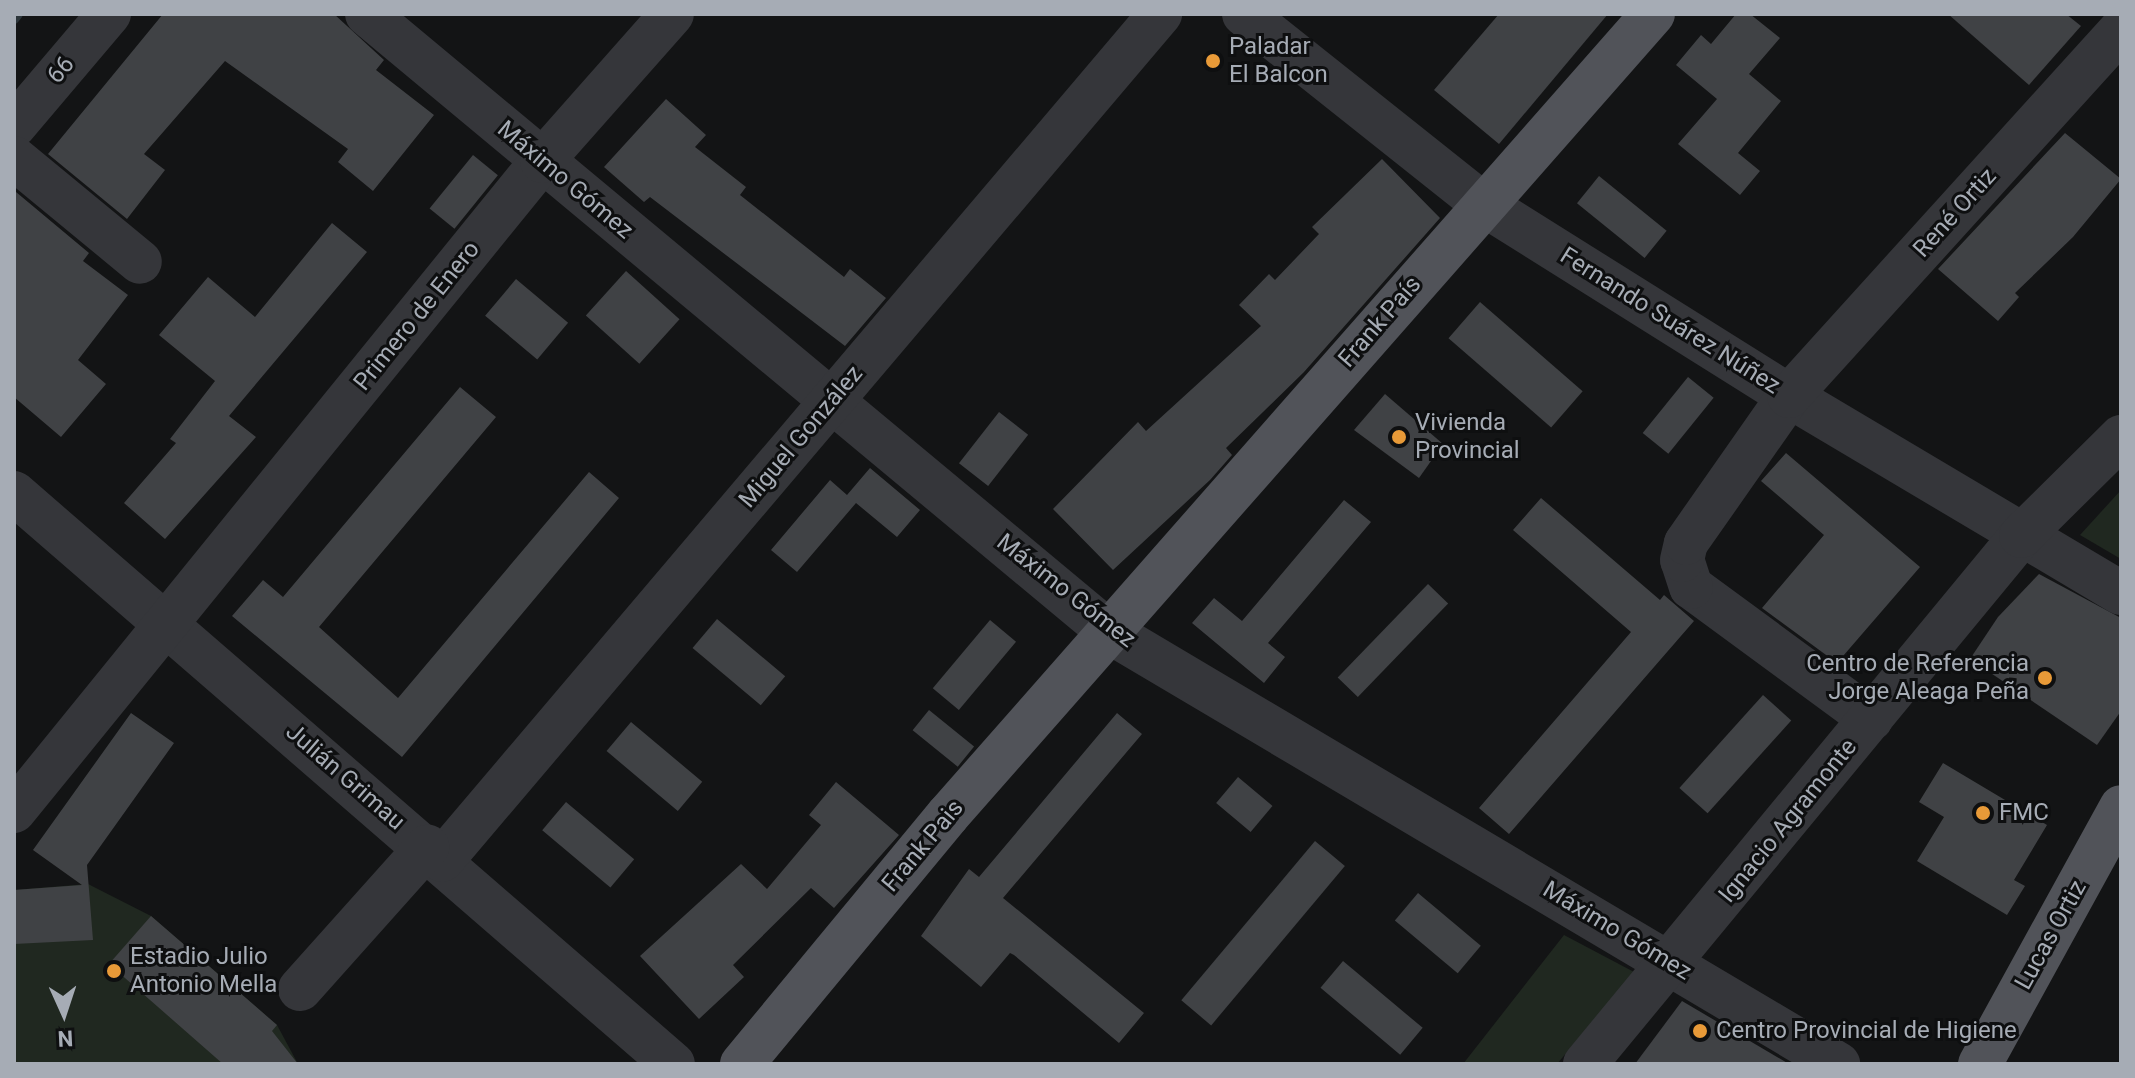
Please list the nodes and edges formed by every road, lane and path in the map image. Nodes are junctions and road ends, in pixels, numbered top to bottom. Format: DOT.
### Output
graph roads {
  1 [pos="109,14"];
  2 [pos="367,14"];
  3 [pos="672,14"];
  4 [pos="1160,14"];
  5 [pos="1244,14"];
  6 [pos="1653,14"];
  7 [pos="2121,30"];
  8 [pos="14,126"];
  9 [pos="14,158"];
  10 [pos="542,161"];
  11 [pos="1483,204"];
  12 [pos="140,262"];
  13 [pos="1789,396"];
  14 [pos="832,400"];
  15 [pos="2121,437"];
  16 [pos="14,493"];
  17 [pos="2021,536"];
  18 [pos="2121,593"];
  19 [pos="167,623"];
  20 [pos="1108,631"];
  21 [pos="1871,719"];
  22 [pos="2121,807"];
  23 [pos="14,811"];
  24 [pos="434,854"];
  25 [pos="1672,963"];
  26 [pos="300,989"];
  27 [pos="673,1064"];
  28 [pos="742,1064"];
  29 [pos="1585,1064"];
  30 [pos="1838,1064"];
  31 [pos="1980,1064"];
  1 -- 8 [label="street, 66"];
  2 -- 10 [label="street, Máximo Gómez"];
  3 -- 10 [label="street, Primero de Enero"];
  4 -- 14 [label="street, Miguel González"];
  5 -- 11 [label="street, Fernando Suárez Núñez"];
  6 -- 11 [label="main road, Frank País"];
  7 -- 13 [label="street, René Ortiz"];
  9 -- 12 [label="street"];
  10 -- 14 [label="street, Máximo Gómez"];
  10 -- 19 [label="street, Primero de Enero"];
  11 -- 13 [label="street, Fernando Suárez Núñez"];
  11 -- 20 [label="main road, Frank País"];
  13 -- 17 [label="street, Fernando Suárez Núñez"];
  13 -- 21 [label="street, René Ortiz"];
  14 -- 20 [label="street, Máximo Gómez"];
  14 -- 24 [label="street, Miguel González"];
  15 -- 17 [label="street, Ignacio Agramonte"];
  16 -- 19 [label="street, Julián Grimau"];
  17 -- 18 [label="street, Fernando Suárez Núñez"];
  17 -- 21 [label="street, Ignacio Agramonte"];
  19 -- 23 [label="street, Primero de Enero"];
  19 -- 24 [label="street, Julián Grimau"];
  20 -- 25 [label="street, Máximo Gómez"];
  20 -- 28 [label="main road, Frank Pais"];
  21 -- 25 [label="street, Ignacio Agramonte"];
  22 -- 31 [label="main road, Lucas Ortiz"];
  24 -- 26 [label="street, Miguel González"];
  24 -- 27 [label="street, Julián Grimau"];
  25 -- 29 [label="street, Ignacio Agramonte"];
  25 -- 30 [label="street, Máximo Gómez"];
}
